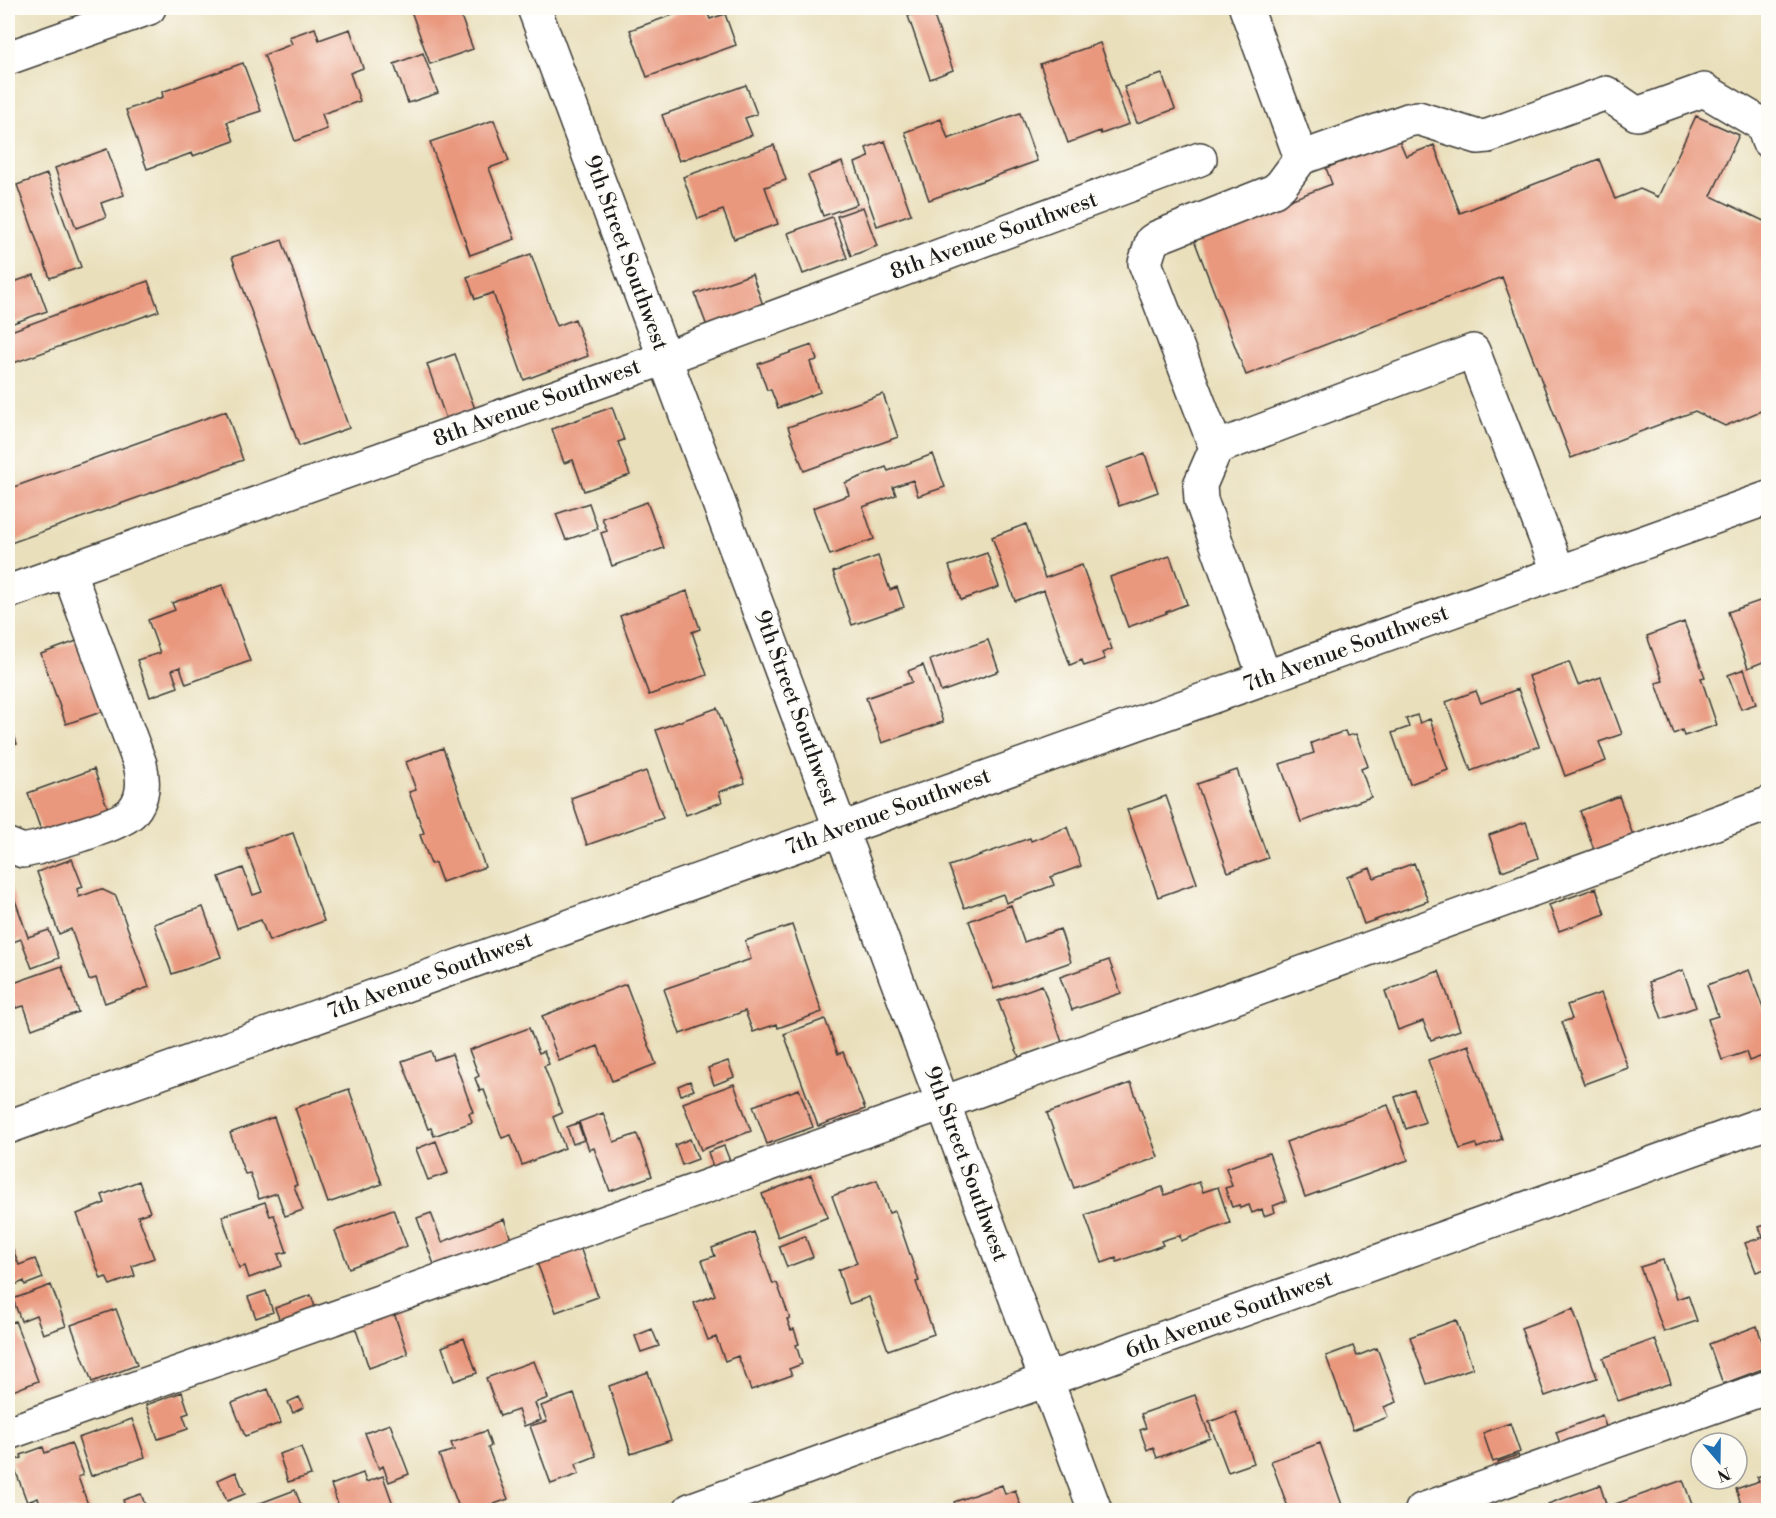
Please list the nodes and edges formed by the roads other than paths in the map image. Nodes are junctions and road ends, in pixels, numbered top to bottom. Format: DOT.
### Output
graph roads {
  1 [pos="149,8"];
  2 [pos="534,8"];
  3 [pos="1246,8"];
  4 [pos="8,58"];
  5 [pos="1768,141"];
  6 [pos="1301,158"];
  7 [pos="1200,159"];
  8 [pos="665,358"];
  9 [pos="1216,448"];
  10 [pos="1768,498"];
  11 [pos="68,570"];
  12 [pos="1559,573"];
  13 [pos="8,592"];
  14 [pos="1265,678"];
  15 [pos="1768,804"];
  16 [pos="841,829"];
  17 [pos="8,845"];
  18 [pos="943,1103"];
  19 [pos="1768,1122"];
  20 [pos="8,1127"];
  21 [pos="1046,1380"];
  22 [pos="1768,1387"];
  23 [pos="8,1433"];
  24 [pos="690,1510"];
  25 [pos="1095,1510"];
  26 [pos="1422,1510"];
  1 -- 4 [label="street"];
  2 -- 8 [label="street, 9th Street Southwest"];
  3 -- 6 [label="street"];
  5 -- 6 [label="street"];
  6 -- 9 [label="street"];
  7 -- 8 [label="street, 8th Avenue Southwest"];
  8 -- 11 [label="street, 8th Avenue Southwest"];
  8 -- 16 [label="street, 9th Street Southwest"];
  9 -- 12 [label="street"];
  9 -- 14 [label="street"];
  10 -- 12 [label="street, 7th Avenue Southwest"];
  11 -- 13 [label="street, 8th Avenue Southwest"];
  11 -- 17 [label="street"];
  12 -- 14 [label="street, 7th Avenue Southwest"];
  14 -- 16 [label="street, 7th Avenue Southwest"];
  15 -- 18 [label="street"];
  16 -- 18 [label="street, 9th Street Southwest"];
  16 -- 20 [label="street, 7th Avenue Southwest"];
  18 -- 21 [label="street, 9th Street Southwest"];
  18 -- 23 [label="street"];
  19 -- 21 [label="street, 6th Avenue Southwest"];
  21 -- 24 [label="street, 6th Avenue Southwest"];
  21 -- 25 [label="street, 9th Street Southwest"];
  22 -- 26 [label="street"];
}
